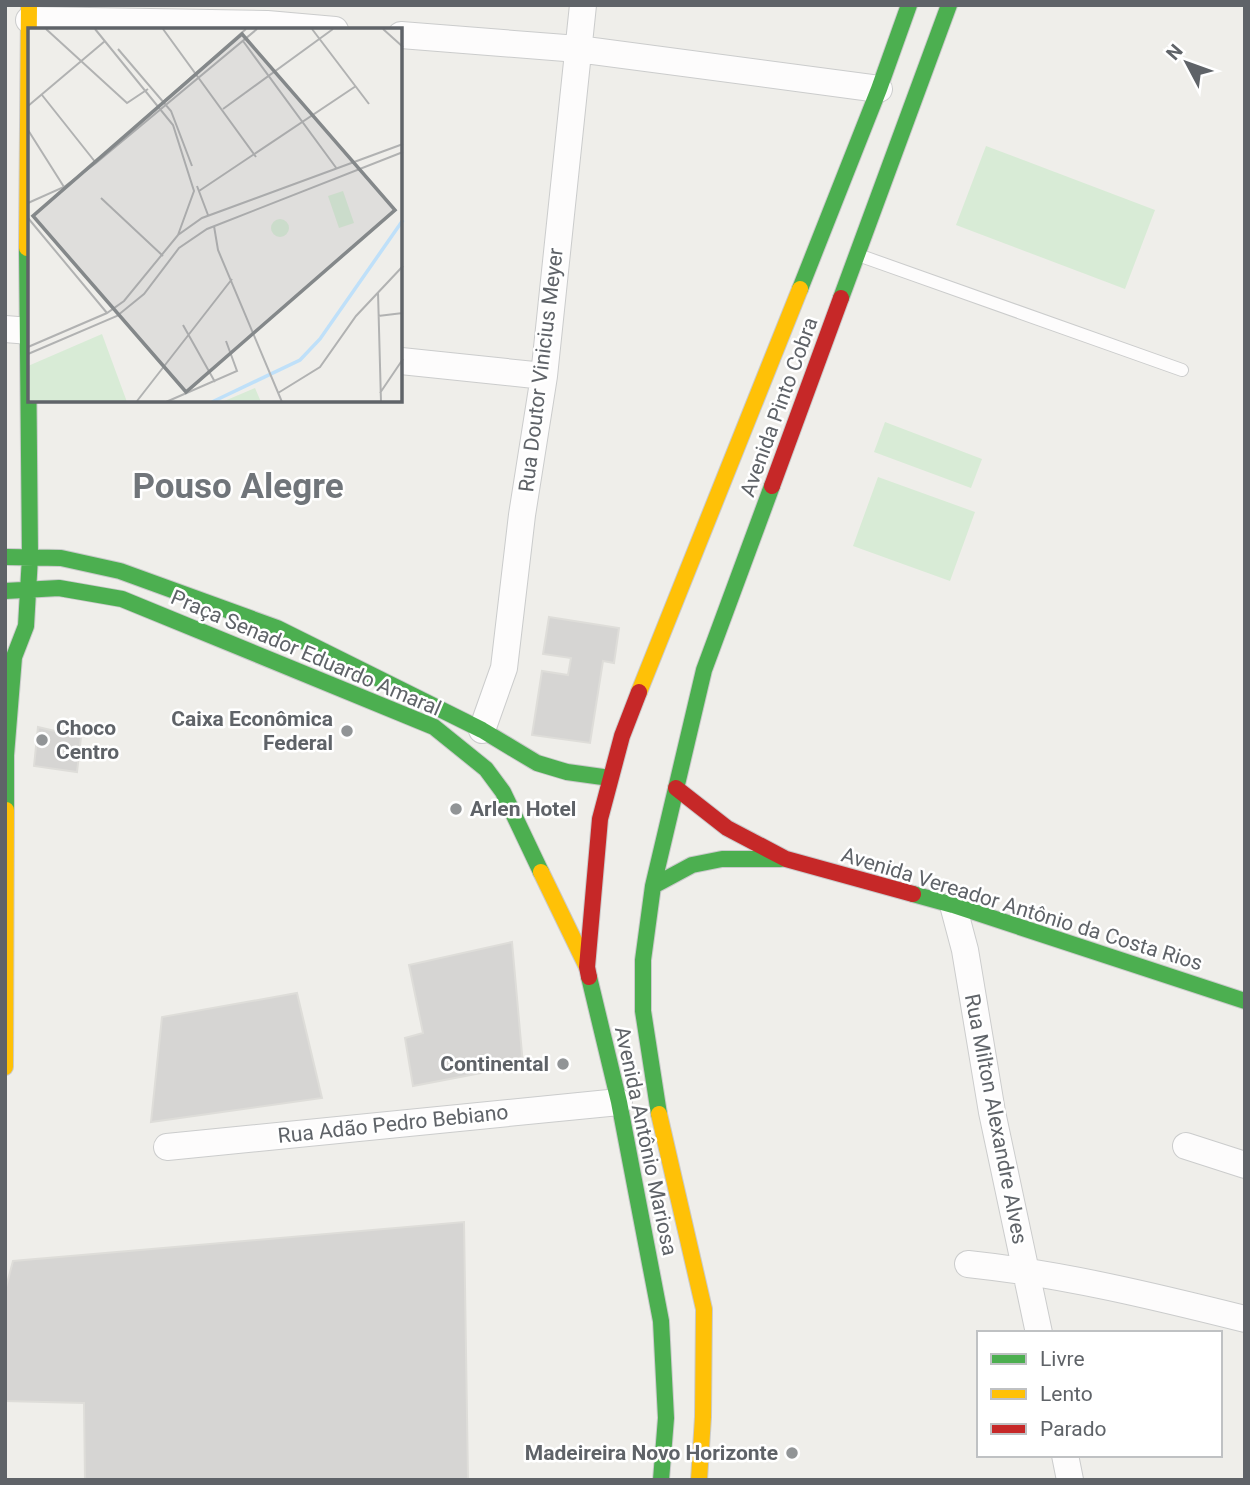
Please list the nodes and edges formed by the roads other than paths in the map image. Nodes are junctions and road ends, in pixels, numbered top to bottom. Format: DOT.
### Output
graph roads {
  1 [pos="583,5"];
  2 [pos="909,5"];
  3 [pos="949,5"];
  4 [pos="29,13"];
  5 [pos="267,20"];
  6 [pos="321,28"];
  7 [pos="402,35"];
  8 [pos="578,49"];
  9 [pos="28,53"];
  10 [pos="879,89"];
  11 [pos="857,255"];
  12 [pos="799,327"];
  13 [pos="21,331"];
  14 [pos="402,361"];
  15 [pos="818,362"];
  16 [pos="1182,370"];
  17 [pos="544,376"];
  18 [pos="5,557"];
  19 [pos="30,557"];
  20 [pos="29,590"];
  21 [pos="5,591"];
  22 [pos="5,633"];
  23 [pos="15,657"];
  24 [pos="482,730"];
  25 [pos="610,778"];
  26 [pos="676,788"];
  27 [pos="601,811"];
  28 [pos="666,828"];
  29 [pos="786,859"];
  30 [pos="653,886"];
  31 [pos="953,905"];
  32 [pos="587,967"];
  33 [pos="1245,1001"];
  34 [pos="6,1052"];
  35 [pos="618,1102"];
  36 [pos="1186,1146"];
  37 [pos="167,1147"];
  38 [pos="1245,1165"];
  39 [pos="968,1264"];
  40 [pos="1025,1270"];
  41 [pos="698,1283"];
  42 [pos="1245,1319"];
  43 [pos="661,1321"];
  44 [pos="1038,1331"];
  45 [pos="1065,1457"];
  46 [pos="661,1480"];
  47 [pos="699,1480"];
  48 [pos="1070,1480"];
  1 -- 8 [label="street, Rua Doutor Vinicius Meyer"];
  2 -- 10 [label="main road, Avenida Pinto Cobra"];
  3 -- 11 [label="main road, Avenida Pinto Cobra"];
  4 -- 5 [label="street"];
  5 -- 6 [label="street"];
  7 -- 8 [label="street"];
  8 -- 10 [label="street"];
  8 -- 17 [label="street, Rua Doutor Vinicius Meyer"];
  9 -- 13 [label="main road"];
  10 -- 12 [label="main road, Avenida Pinto Cobra"];
  11 -- 15 [label="main road, Avenida Pinto Cobra"];
  11 -- 16 [label="lane"];
  12 -- 15 [label="main road"];
  12 -- 25 [label="main road, Avenida Pinto Cobra"];
  13 -- 19 [label="main road"];
  14 -- 17 [label="street"];
  15 -- 26 [label="main road, Avenida Pinto Cobra"];
  17 -- 24 [label="street, Rua Doutor Vinicius Meyer"];
  18 -- 19 [label="main road, Praça Senador Eduardo Amaral"];
  19 -- 20 [label="main road"];
  19 -- 24 [label="main road, Praça Senador Eduardo Amaral"];
  20 -- 21 [label="main road, Praça Senador Eduardo Amaral"];
  20 -- 23 [label="main road"];
  20 -- 32 [label="main road, Praça Senador Eduardo Amaral"];
  22 -- 23 [label="main road"];
  23 -- 34 [label="main road"];
  24 -- 25 [label="main road, Praça Senador Eduardo Amaral"];
  25 -- 27 [label="main road, Avenida Pinto Cobra"];
  26 -- 28 [label="main road, Avenida Pinto Cobra"];
  26 -- 29 [label="main road, Avenida Vereador Antônio da Costa Rios"];
  27 -- 32 [label="main road, Avenida Antônio Mariosa"];
  28 -- 30 [label="main road, Avenida Antônio Mariosa"];
  29 -- 30 [label="main road, Avenida Vereador Antônio da Costa Rios"];
  29 -- 31 [label="main road, Avenida Vereador Antônio da Costa Rios"];
  30 -- 41 [label="main road, Avenida Antônio Mariosa"];
  31 -- 33 [label="main road, Avenida Vereador Antônio da Costa Rios"];
  31 -- 40 [label="street, Rua Milton Alexandre Alves"];
  32 -- 35 [label="main road, Avenida Antônio Mariosa"];
  35 -- 37 [label="street, Rua Adão Pedro Bebiano"];
  35 -- 43 [label="main road, Avenida Antônio Mariosa"];
  36 -- 38 [label="street"];
  39 -- 40 [label="street"];
  40 -- 42 [label="street"];
  40 -- 44 [label="street, Rua Milton Alexandre Alves"];
  41 -- 43 [label="main road"];
  41 -- 47 [label="main road, Avenida Antônio Mariosa"];
  43 -- 46 [label="main road, Avenida Antônio Mariosa"];
  45 -- 48 [label="street"];
}
